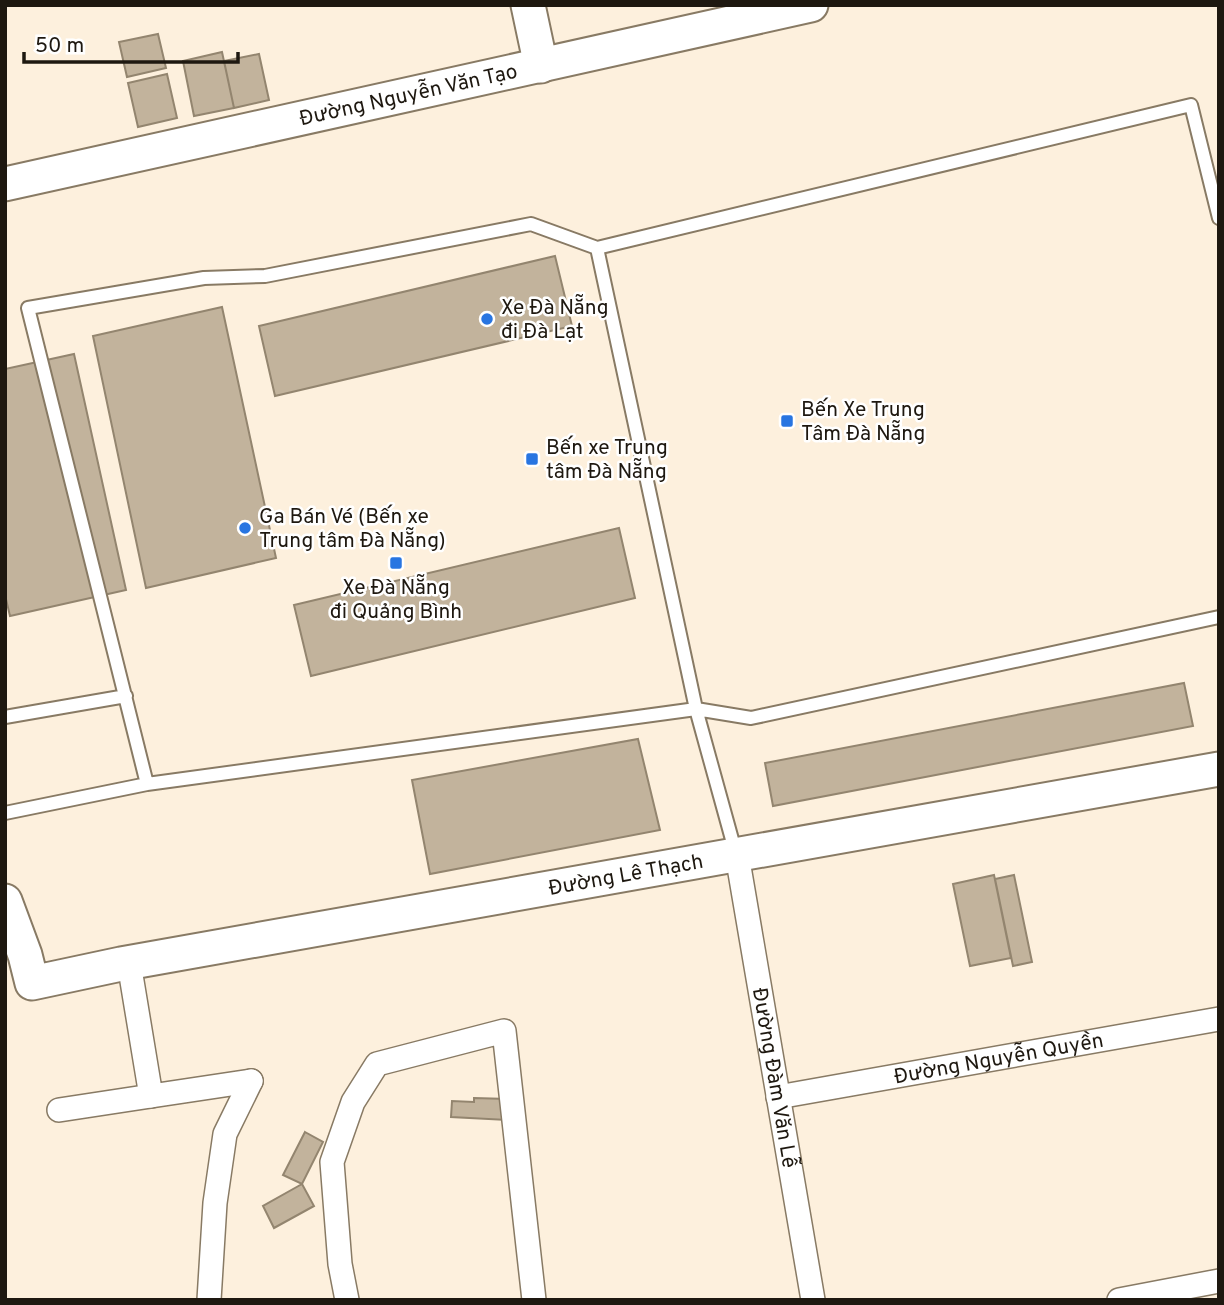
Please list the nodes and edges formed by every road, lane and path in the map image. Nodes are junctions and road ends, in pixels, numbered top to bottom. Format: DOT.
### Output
graph roads {
  1 [pos="528,5"];
  2 [pos="811,5"];
  3 [pos="541,66"];
  4 [pos="5,184"];
  5 [pos="1219,218"];
  6 [pos="597,248"];
  7 [pos="1219,617"];
  8 [pos="126,696"];
  9 [pos="696,709"];
  10 [pos="5,717"];
  11 [pos="1219,769"];
  12 [pos="147,784"];
  13 [pos="5,813"];
  14 [pos="737,855"];
  15 [pos="5,901"];
  16 [pos="129,963"];
  17 [pos="1219,1019"];
  18 [pos="150,1096"];
  19 [pos="778,1097"];
  20 [pos="59,1110"];
  21 [pos="1219,1282"];
  22 [pos="209,1300"];
  23 [pos="347,1300"];
  24 [pos="534,1300"];
  25 [pos="813,1300"];
  26 [pos="1119,1300"];
  1 -- 3 [label="street"];
  2 -- 3 [label="street, Đường Nguyễn Văn Tạo"];
  3 -- 4 [label="street, Đường Nguyễn Văn Tạo"];
  5 -- 6 [label="lane"];
  6 -- 8 [label="lane"];
  6 -- 9 [label="lane"];
  7 -- 9 [label="lane"];
  8 -- 10 [label="lane"];
  8 -- 12 [label="lane"];
  9 -- 12 [label="lane"];
  9 -- 14 [label="lane"];
  11 -- 14 [label="street, Đường Lê Thạch"];
  12 -- 13 [label="lane"];
  14 -- 16 [label="street, Đường Lê Thạch"];
  14 -- 19 [label="street, Đường Đàm Văn Lễ"];
  15 -- 16 [label="street, Đường Lê Thạch"];
  16 -- 18 [label="street"];
  17 -- 19 [label="street, Đường Nguyễn Quyền"];
  18 -- 20 [label="street"];
  18 -- 22 [label="street"];
  19 -- 25 [label="street, Đường Đàm Văn Lễ"];
  21 -- 26 [label="street"];
  23 -- 24 [label="street"];
}
